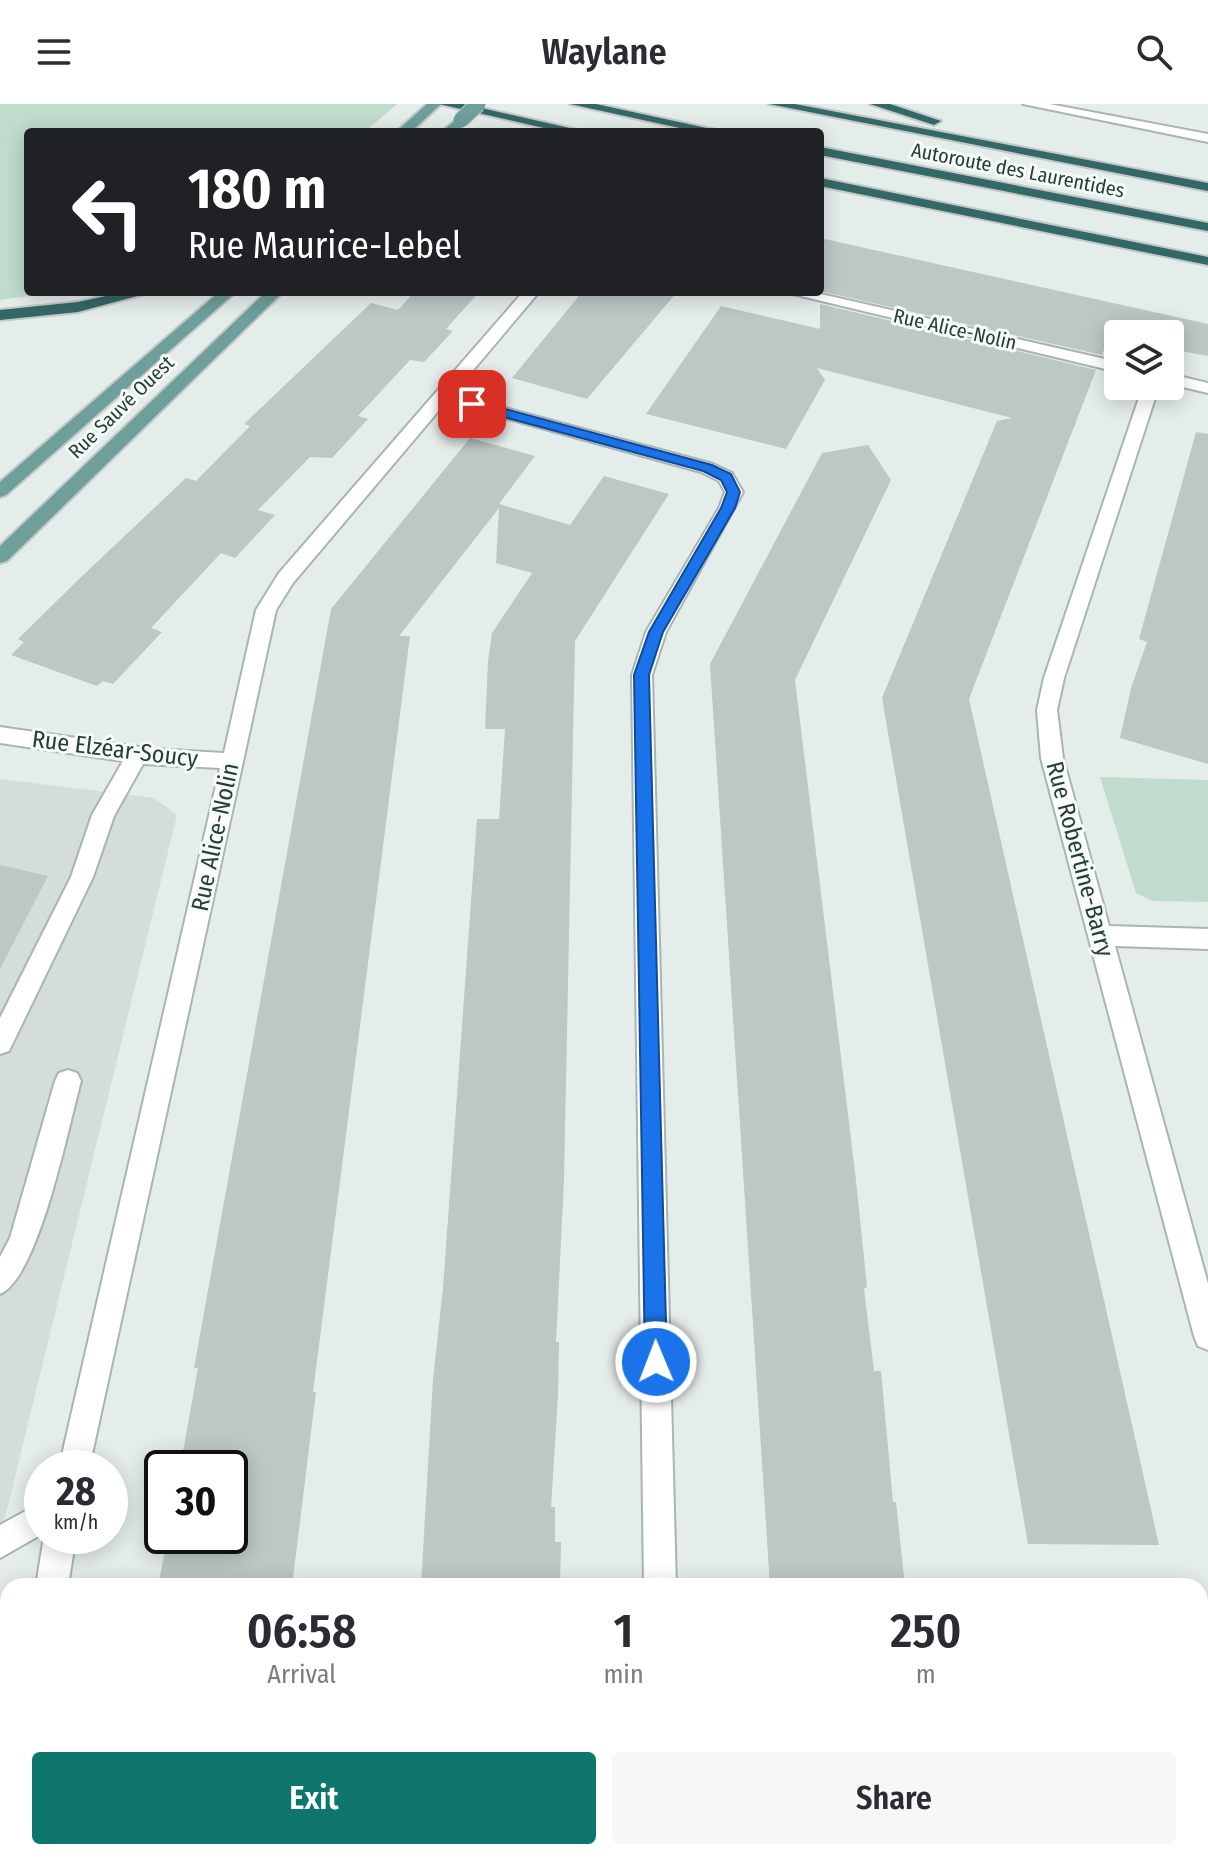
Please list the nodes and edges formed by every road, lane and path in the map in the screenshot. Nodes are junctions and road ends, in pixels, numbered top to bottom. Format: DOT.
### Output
graph roads {
  1 [pos="445,104"];
  2 [pos="478,104"];
  3 [pos="576,104"];
  4 [pos="775,104"];
  5 [pos="876,104"];
  6 [pos="1029,104"];
  7 [pos="430,108"];
  8 [pos="408,128"];
  9 [pos="452,128"];
  10 [pos="561,128"];
  11 [pos="698,128"];
  12 [pos="1208,138"];
  13 [pos="824,152"];
  14 [pos="1091,166"];
  15 [pos="824,183"];
  16 [pos="1208,187"];
  17 [pos="1208,227"];
  18 [pos="1208,261"];
  19 [pos="126,296"];
  20 [pos="223,296"];
  21 [pos="271,296"];
  22 [pos="528,296"];
  23 [pos="809,296"];
  24 [pos="0,315"];
  25 [pos="1104,364"];
  26 [pos="1184,382"];
  27 [pos="1208,388"];
  28 [pos="441,396"];
  29 [pos="1146,400"];
  30 [pos="0,491"];
  31 [pos="0,557"];
  32 [pos="0,735"];
  33 [pos="137,755"];
  34 [pos="231,761"];
  35 [pos="1102,936"];
  36 [pos="1208,939"];
  37 [pos="0,1043"];
  38 [pos="68,1081"];
  39 [pos="0,1280"];
  40 [pos="1208,1336"];
  41 [pos="78,1450"];
  42 [pos="24,1528"];
  43 [pos="0,1542"];
  44 [pos="57,1554"];
  45 [pos="53,1578"];
  46 [pos="660,1578"];
  1 -- 10 [label="highway"];
  2 -- 9 [label="main road, bridge"];
  3 -- 11 [label="highway"];
  4 -- 14 [label="highway, Autoroute des Laurentides"];
  5 -- 14 [label="highway"];
  6 -- 12 [label="street"];
  7 -- 8 [label="main road"];
  13 -- 17 [label="highway, Autoroute des Laurentides"];
  14 -- 16 [label="highway, Autoroute des Laurentides"];
  15 -- 18 [label="highway"];
  19 -- 24 [label="highway"];
  20 -- 30 [label="main road, Rue Sauvé Ouest"];
  21 -- 31 [label="main road, Rue Sauvé Ouest"];
  22 -- 28 [label="street, Rue Alice-Nolin"];
  23 -- 25 [label="street, Rue Alice-Nolin"];
  26 -- 27 [label="street"];
  28 -- 34 [label="street, Rue Alice-Nolin"];
  28 -- 46 [label="street"];
  29 -- 35 [label="street, Rue Robertine-Barry"];
  32 -- 33 [label="street, Rue Elzéar-Soucy"];
  33 -- 34 [label="street, Rue Elzéar-Soucy"];
  33 -- 37 [label="street"];
  34 -- 41 [label="street, Rue Alice-Nolin"];
  35 -- 36 [label="street"];
  35 -- 40 [label="street, Rue Robertine-Barry"];
  38 -- 39 [label="street"];
  42 -- 43 [label="street"];
  44 -- 45 [label="street"];
}
